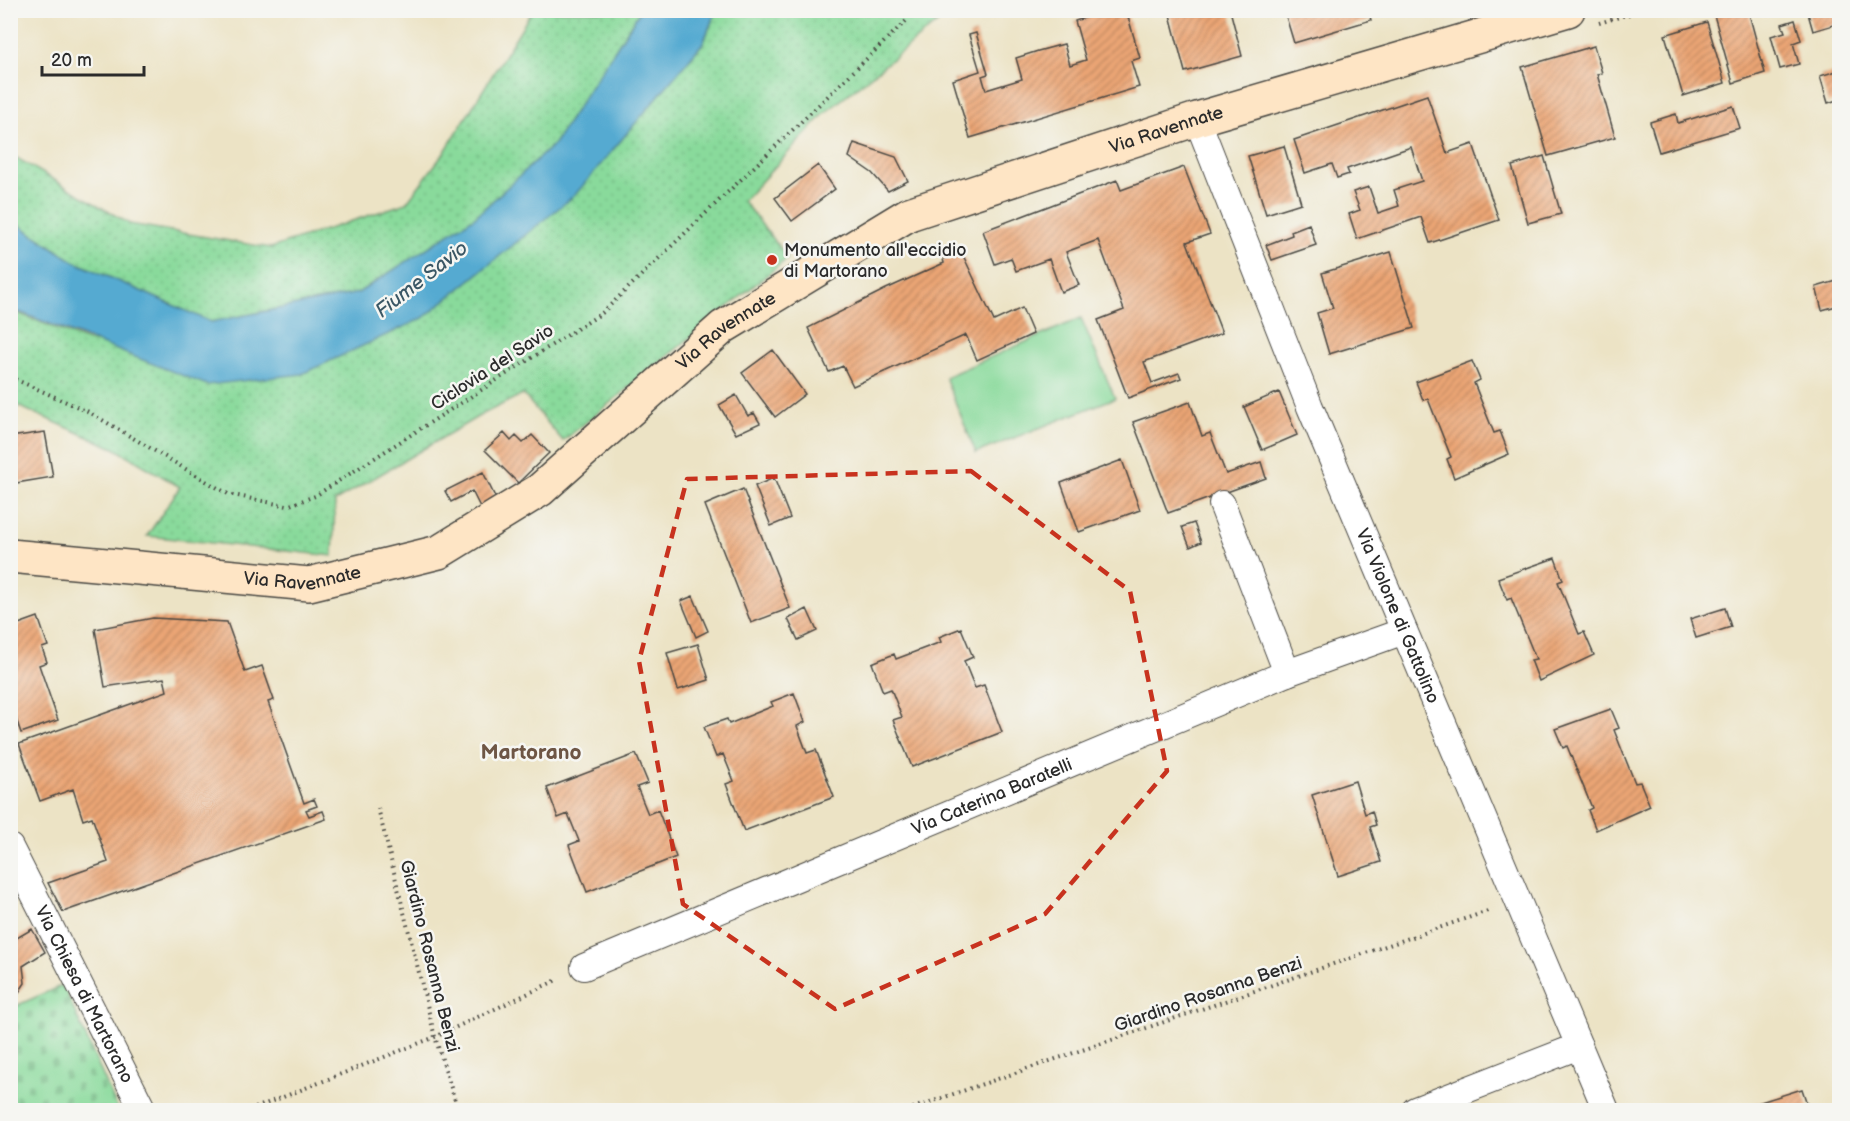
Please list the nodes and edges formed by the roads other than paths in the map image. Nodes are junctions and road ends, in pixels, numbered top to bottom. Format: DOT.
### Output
graph roads {
  1 [pos="1568,10"];
  2 [pos="1197,119"];
  3 [pos="1222,504"];
  4 [pos="10,556"];
  5 [pos="1404,632"];
  6 [pos="1287,673"];
  7 [pos="10,847"];
  8 [pos="584,967"];
  9 [pos="1579,1046"];
  10 [pos="143,1110"];
  11 [pos="1415,1110"];
  12 [pos="1606,1110"];
  1 -- 2 [label="main road, Via Ravennate"];
  2 -- 4 [label="main road, Via Ravennate"];
  2 -- 5 [label="street, Via Violone di Gattolino"];
  3 -- 6 [label="street"];
  5 -- 6 [label="street, Via Caterina Baratelli"];
  5 -- 9 [label="street, Via Violone di Gattolino"];
  6 -- 8 [label="street, Via Caterina Baratelli"];
  7 -- 10 [label="street, Via Chiesa di Martorano"];
  9 -- 11 [label="street"];
  9 -- 12 [label="street, Via Violone di Gattolino"];
}
